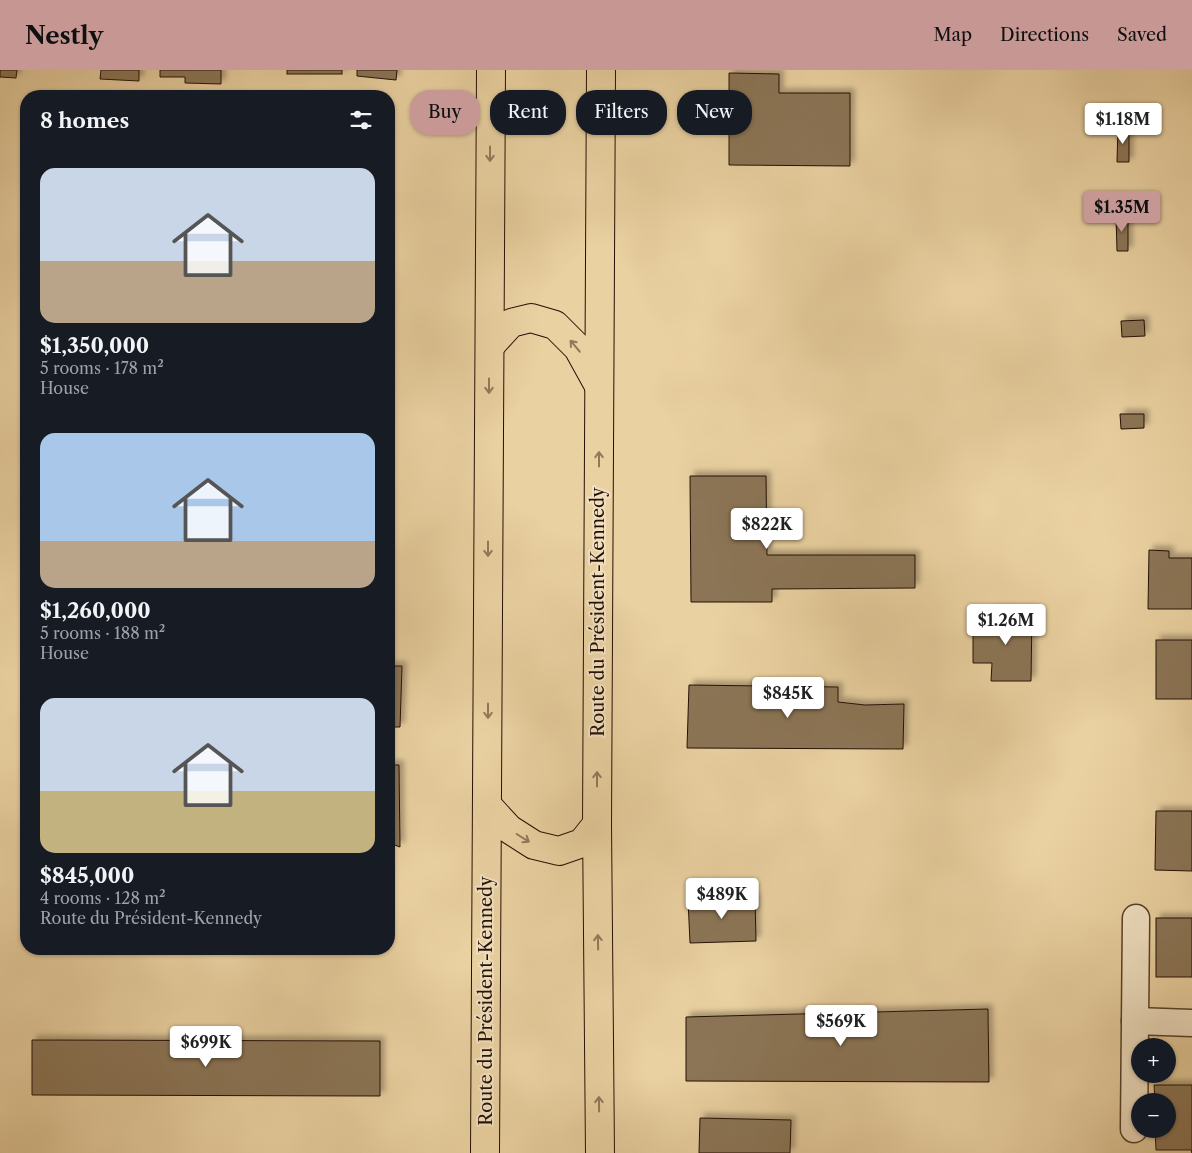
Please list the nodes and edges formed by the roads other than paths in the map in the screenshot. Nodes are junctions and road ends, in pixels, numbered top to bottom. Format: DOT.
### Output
graph roads {
  1 [pos="491,70"];
  2 [pos="602,70"];
  3 [pos="490,346"];
  4 [pos="600,388"];
  5 [pos="487,805"];
  6 [pos="597,824"];
  7 [pos="1136,918"];
  8 [pos="1135,1021"];
  9 [pos="1192,1023"];
  10 [pos="1134,1093"];
  11 [pos="485,1153"];
  12 [pos="600,1153"];
  1 -- 3 [label="main road, Route du Président-Kennedy, one-way"];
  2 -- 4 [label="main road, Route du Président-Kennedy"];
  4 -- 3 [label="main road, one-way"];
  3 -- 5 [label="main road, Route du Président-Kennedy, one-way"];
  6 -- 4 [label="main road, Route du Président-Kennedy, one-way"];
  5 -- 6 [label="main road, one-way"];
  5 -- 11 [label="main road, Route du Président-Kennedy"];
  12 -- 6 [label="main road, Route du Président-Kennedy, one-way"];
  7 -- 8 [label="lane"];
  8 -- 9 [label="lane"];
  8 -- 10 [label="lane"];
}
